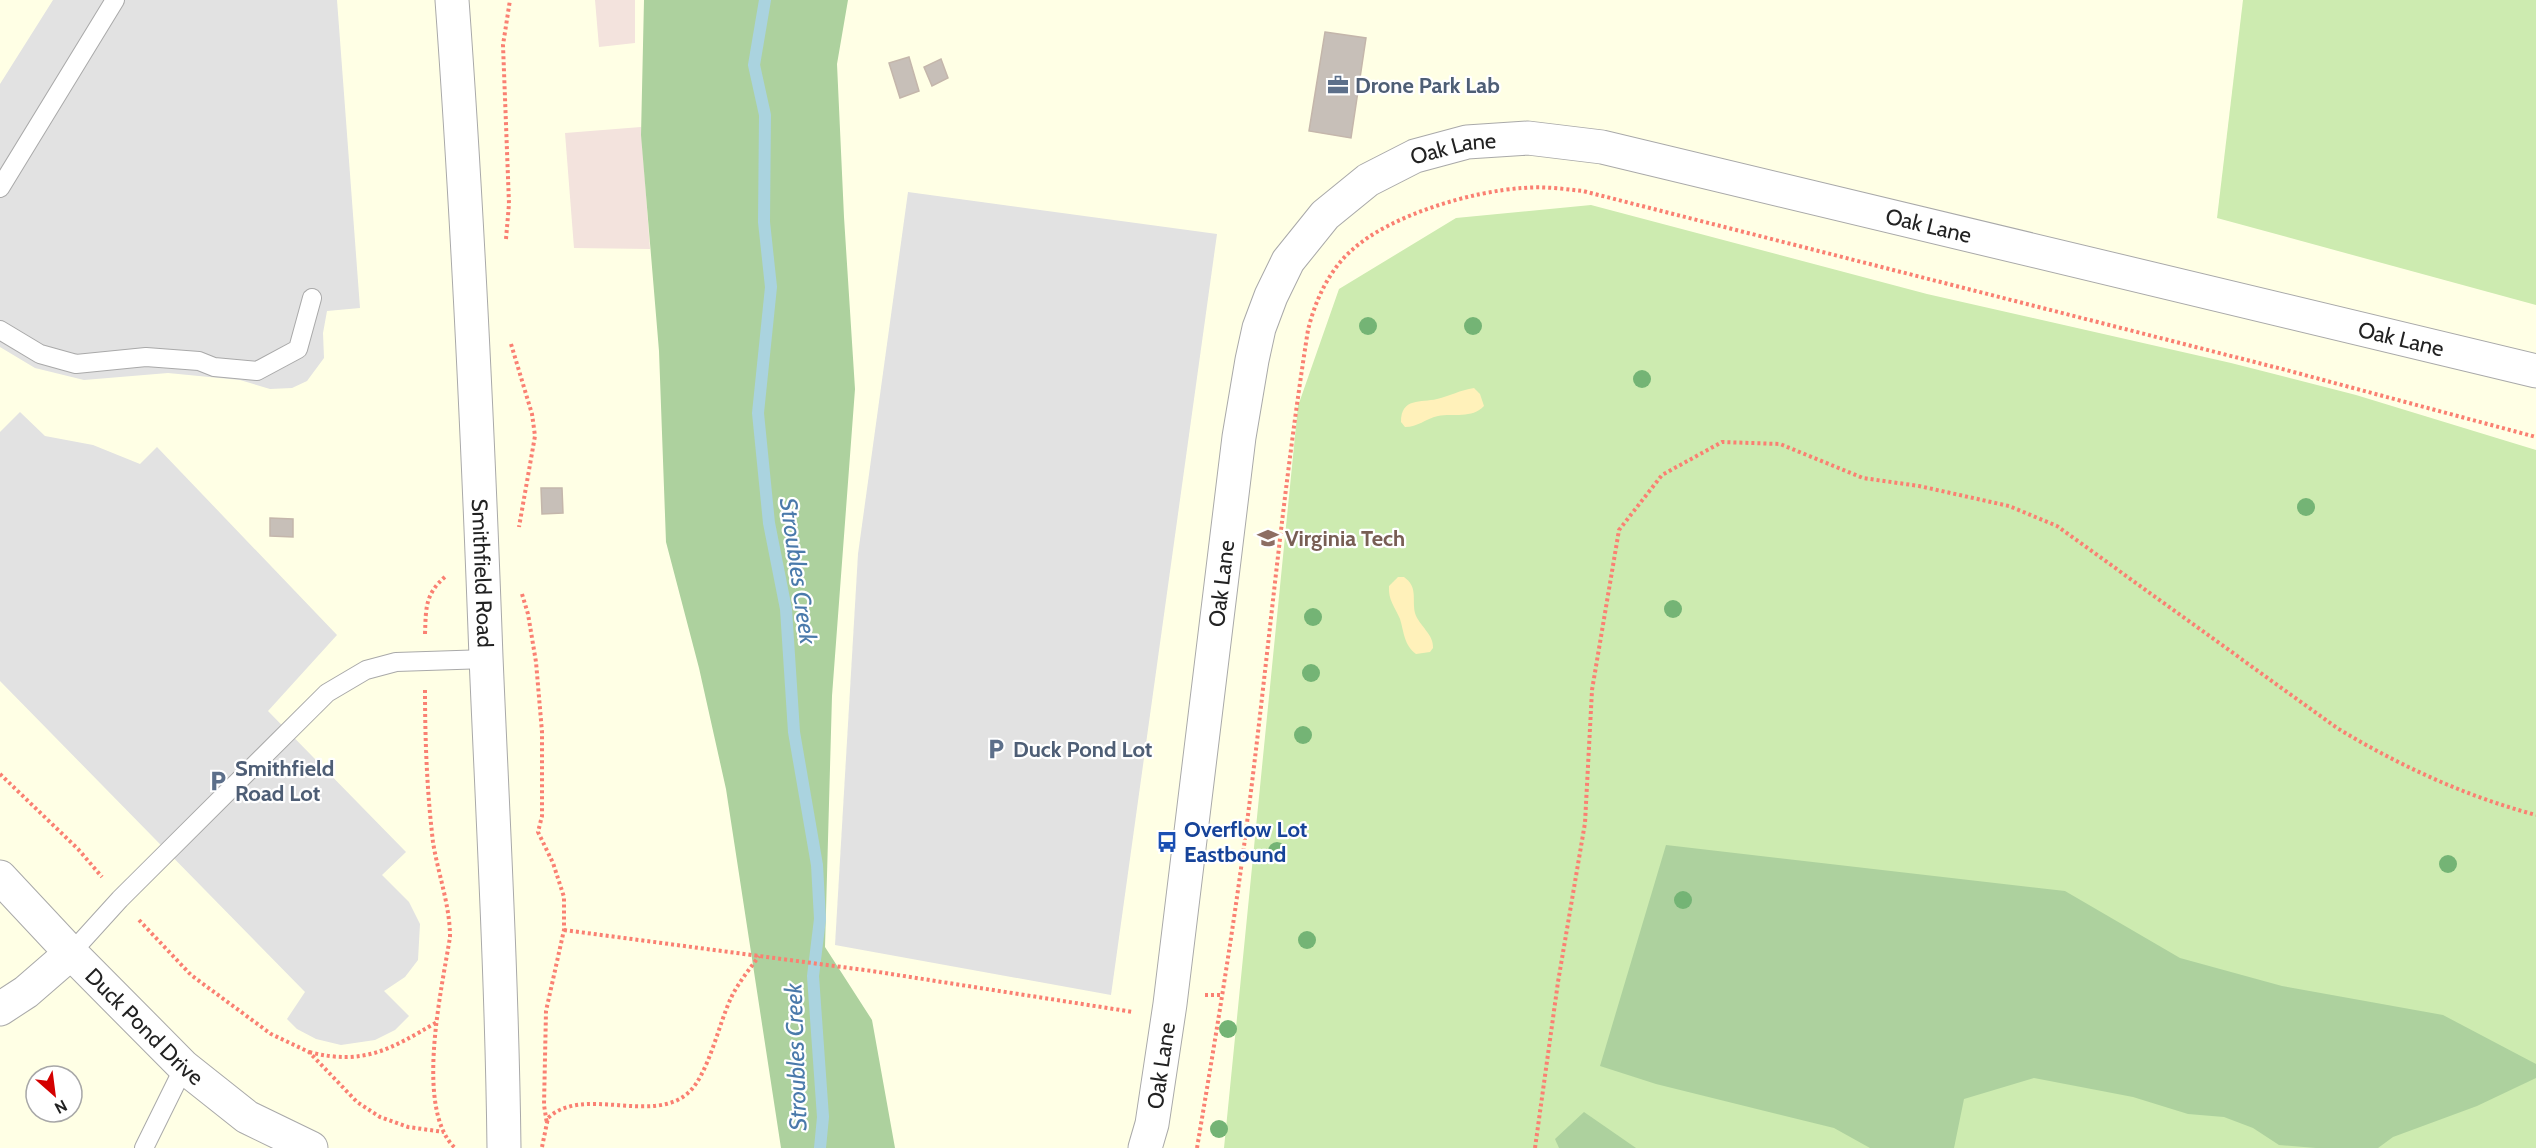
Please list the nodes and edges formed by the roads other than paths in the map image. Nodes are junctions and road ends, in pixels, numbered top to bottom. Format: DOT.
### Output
graph roads {
  1 [pos="115,0"];
  2 [pos="452,0"];
  3 [pos="0,188"];
  4 [pos="312,297"];
  5 [pos="0,330"];
  6 [pos="2536,371"];
  7 [pos="487,659"];
  8 [pos="0,877"];
  9 [pos="71,953"];
  10 [pos="0,1009"];
  11 [pos="184,1067"];
  12 [pos="144,1148"];
  13 [pos="312,1148"];
  14 [pos="504,1148"];
  15 [pos="1145,1148"];
  1 -- 3 [label="lane"];
  2 -- 7 [label="street, Smithfield Road"];
  4 -- 5 [label="lane"];
  6 -- 15 [label="street, Oak Lane"];
  7 -- 9 [label="lane"];
  7 -- 14 [label="street, Smithfield Road"];
  8 -- 9 [label="street, Duck Pond Drive"];
  9 -- 10 [label="street"];
  9 -- 11 [label="street, Duck Pond Drive"];
  11 -- 12 [label="lane"];
  11 -- 13 [label="street, Duck Pond Drive"];
}
